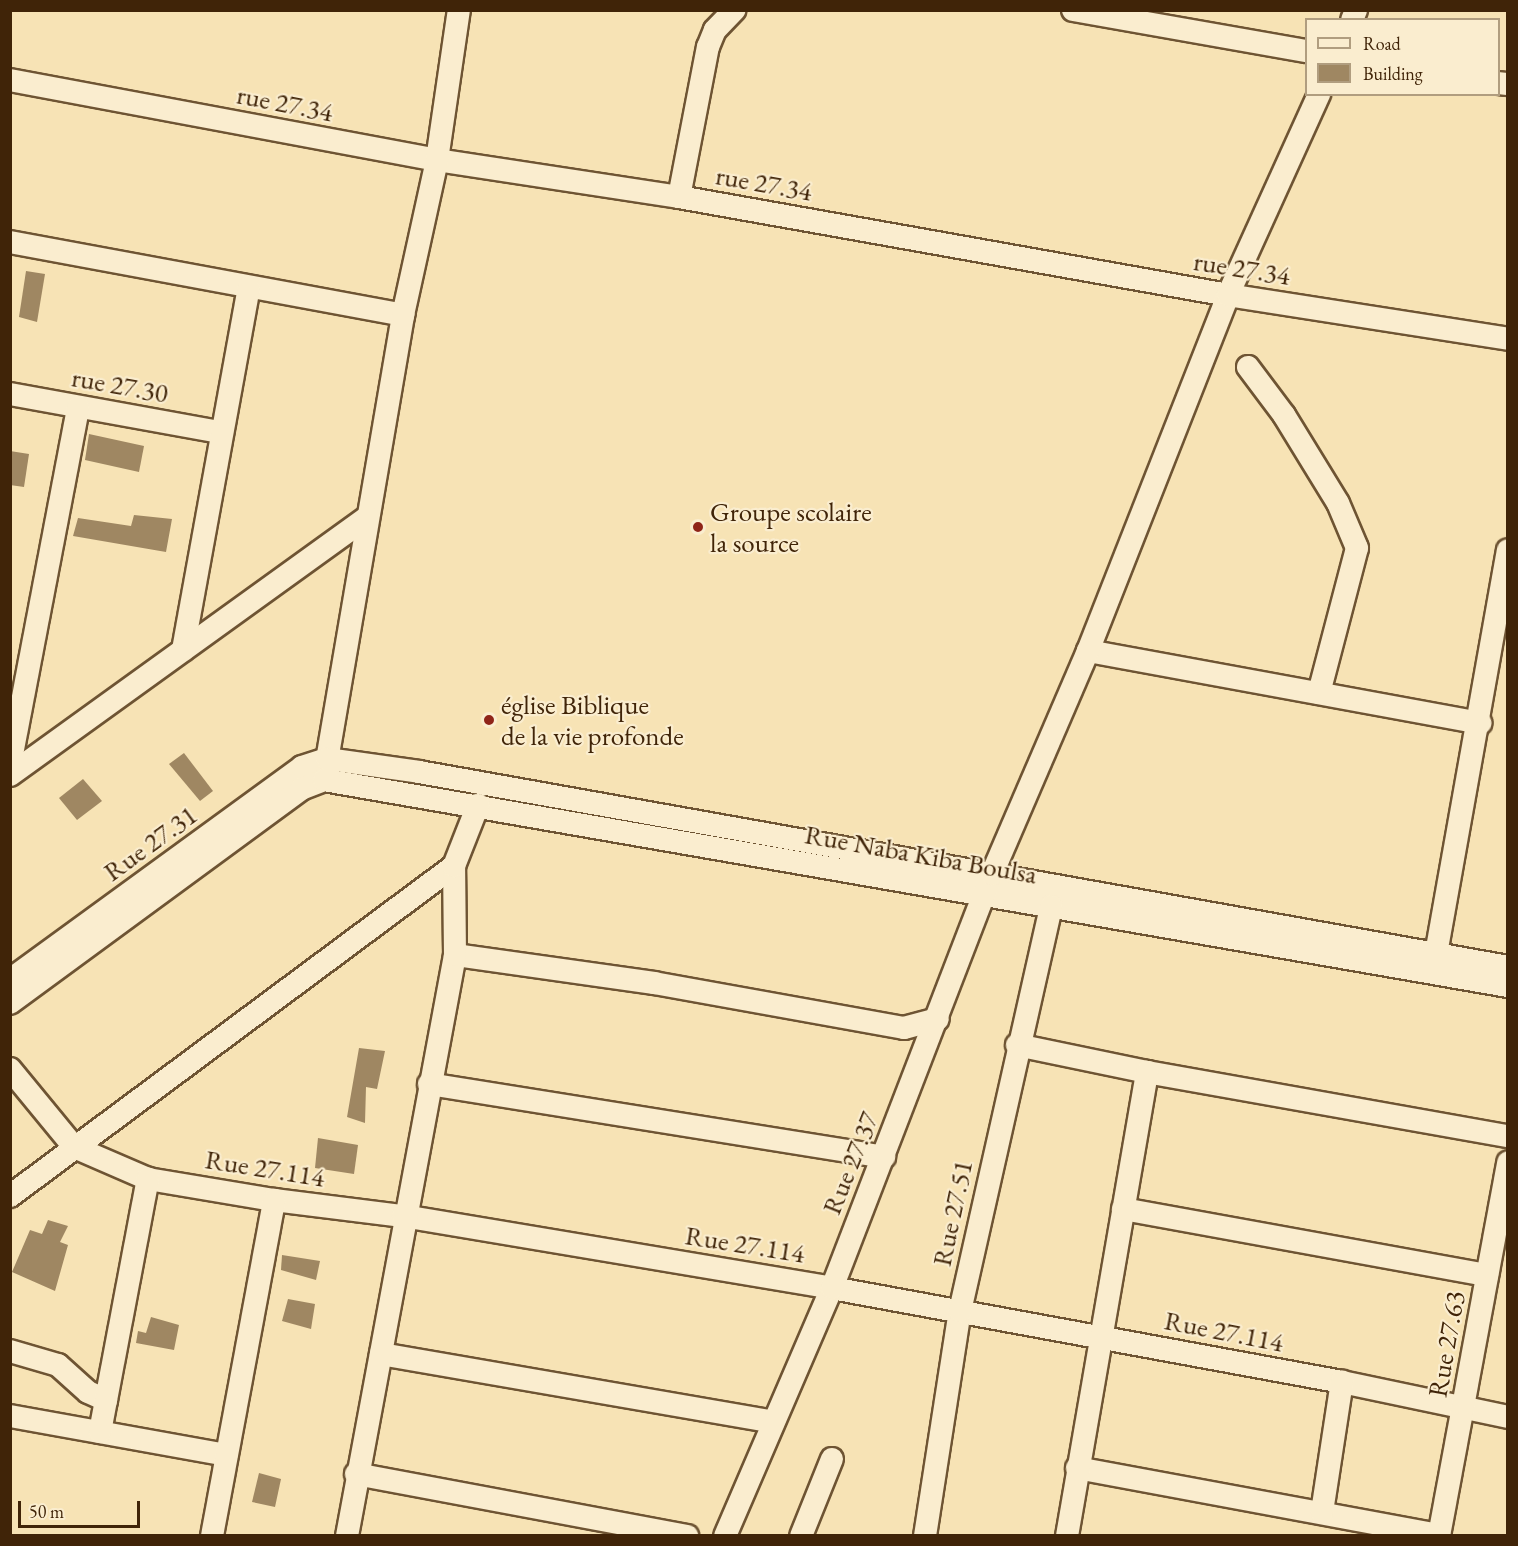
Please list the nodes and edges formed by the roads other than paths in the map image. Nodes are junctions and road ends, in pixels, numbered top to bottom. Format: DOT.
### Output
graph roads {
  1 [pos="459,10"];
  2 [pos="734,10"];
  3 [pos="1073,10"];
  4 [pos="1305,51"];
  5 [pos="10,80"];
  6 [pos="1317,96"];
  7 [pos="437,160"];
  8 [pos="679,197"];
  9 [pos="10,242"];
  10 [pos="249,288"];
  11 [pos="1228,295"];
  12 [pos="403,315"];
  13 [pos="1508,339"];
  14 [pos="1248,367"];
  15 [pos="10,394"];
  16 [pos="78,407"];
  17 [pos="220,432"];
  18 [pos="369,517"];
  19 [pos="1508,550"];
  20 [pos="183,650"];
  21 [pos="1088,651"];
  22 [pos="1319,693"];
  23 [pos="1480,723"];
  24 [pos="10,765"];
  25 [pos="325,770"];
  26 [pos="10,775"];
  27 [pos="478,805"];
  28 [pos="454,866"];
  29 [pos="988,884"];
  30 [pos="1051,906"];
  31 [pos="1436,954"];
  32 [pos="455,955"];
  33 [pos="1508,967"];
  34 [pos="10,980"];
  35 [pos="1508,986"];
  36 [pos="10,1003"];
  37 [pos="938,1019"];
  38 [pos="904,1028"];
  39 [pos="1017,1045"];
  40 [pos="927,1047"];
  41 [pos="10,1069"];
  42 [pos="1146,1072"];
  43 [pos="429,1084"];
  44 [pos="1508,1136"];
  45 [pos="74,1147"];
  46 [pos="884,1157"];
  47 [pos="1508,1162"];
  48 [pos="148,1179"];
  49 [pos="10,1196"];
  50 [pos="274,1200"];
  51 [pos="1123,1209"];
  52 [pos="404,1216"];
  53 [pos="1487,1275"];
  54 [pos="832,1288"];
  55 [pos="960,1311"];
  56 [pos="1099,1336"];
  57 [pos="10,1351"];
  58 [pos="381,1354"];
  59 [pos="1342,1382"];
  60 [pos="106,1400"];
  61 [pos="1463,1408"];
  62 [pos="10,1416"];
  63 [pos="1508,1417"];
  64 [pos="773,1422"];
  65 [pos="100,1432"];
  66 [pos="227,1455"];
  67 [pos="832,1459"];
  68 [pos="1077,1468"];
  69 [pos="356,1474"];
  70 [pos="1322,1512"];
  71 [pos="1439,1535"];
  72 [pos="212,1536"];
  73 [pos="347,1536"];
  74 [pos="687,1536"];
  75 [pos="725,1536"];
  76 [pos="801,1536"];
  77 [pos="925,1536"];
  78 [pos="1067,1536"];
  1 -- 7 [label="street"];
  2 -- 8 [label="street"];
  3 -- 4 [label="street"];
  5 -- 7 [label="street, rue 27.34"];
  6 -- 11 [label="street, Rue 27.37"];
  7 -- 8 [label="street, rue 27.34"];
  7 -- 12 [label="street"];
  8 -- 11 [label="street, rue 27.34"];
  9 -- 10 [label="street"];
  10 -- 12 [label="street"];
  10 -- 17 [label="street"];
  11 -- 13 [label="street, rue 27.34"];
  11 -- 21 [label="street, Rue 27.37"];
  12 -- 18 [label="street"];
  14 -- 22 [label="street"];
  15 -- 16 [label="street, rue 27.30"];
  16 -- 17 [label="street, rue 27.30"];
  16 -- 24 [label="street"];
  17 -- 20 [label="street"];
  18 -- 20 [label="street"];
  18 -- 25 [label="street"];
  19 -- 23 [label="street"];
  20 -- 26 [label="street"];
  21 -- 22 [label="street"];
  21 -- 29 [label="street, Rue 27.37"];
  22 -- 23 [label="street"];
  23 -- 31 [label="street"];
  25 -- 27 [label="street, Rue Naba Kiba Boulsa"];
  25 -- 29 [label="street, Rue Naba Kiba Boulsa"];
  25 -- 34 [label="street, Rue 27.31"];
  25 -- 36 [label="street, Rue 27.31"];
  27 -- 28 [label="street"];
  27 -- 29 [label="street, Rue Naba Kiba Boulsa"];
  28 -- 32 [label="street"];
  28 -- 45 [label="street"];
  29 -- 30 [label="street, Rue Naba Kiba Boulsa"];
  29 -- 31 [label="street, Rue Naba Kiba Boulsa"];
  29 -- 37 [label="street, Rue 27.37"];
  30 -- 35 [label="street, Rue Naba Kiba Boulsa"];
  30 -- 39 [label="street, Rue 27.51"];
  31 -- 33 [label="street, Rue Naba Kiba Boulsa"];
  32 -- 38 [label="street"];
  32 -- 43 [label="street"];
  37 -- 38 [label="street"];
  37 -- 40 [label="street, Rue 27.37"];
  38 -- 40 [label="street"];
  39 -- 42 [label="street"];
  39 -- 55 [label="street, Rue 27.51"];
  40 -- 46 [label="street, Rue 27.37"];
  41 -- 45 [label="street, Rue 27.114"];
  42 -- 44 [label="street"];
  42 -- 51 [label="street"];
  43 -- 46 [label="street"];
  43 -- 52 [label="street"];
  45 -- 48 [label="street, Rue 27.114"];
  45 -- 49 [label="street"];
  46 -- 54 [label="street, Rue 27.37"];
  47 -- 53 [label="street, Rue 27.63"];
  48 -- 50 [label="street, Rue 27.114"];
  48 -- 60 [label="street"];
  50 -- 52 [label="street, Rue 27.114"];
  50 -- 66 [label="street"];
  51 -- 53 [label="street"];
  51 -- 56 [label="street"];
  52 -- 54 [label="street, Rue 27.114"];
  52 -- 58 [label="street"];
  53 -- 61 [label="street, Rue 27.63"];
  54 -- 55 [label="street, Rue 27.114"];
  54 -- 64 [label="street, Rue 27.37"];
  55 -- 56 [label="street, Rue 27.114"];
  55 -- 77 [label="street, Rue 27.51"];
  56 -- 59 [label="street, Rue 27.114"];
  56 -- 68 [label="street"];
  57 -- 60 [label="street"];
  58 -- 64 [label="street"];
  58 -- 69 [label="street"];
  59 -- 61 [label="street, Rue 27.114"];
  59 -- 70 [label="street"];
  60 -- 65 [label="street"];
  61 -- 63 [label="street, Rue 27.114"];
  61 -- 71 [label="street, Rue 27.63"];
  62 -- 65 [label="street"];
  64 -- 75 [label="street, Rue 27.37"];
  65 -- 66 [label="street"];
  66 -- 72 [label="street"];
  67 -- 76 [label="street"];
  68 -- 70 [label="street"];
  68 -- 78 [label="street"];
  69 -- 73 [label="street"];
  69 -- 74 [label="street"];
  70 -- 71 [label="street"];
}
